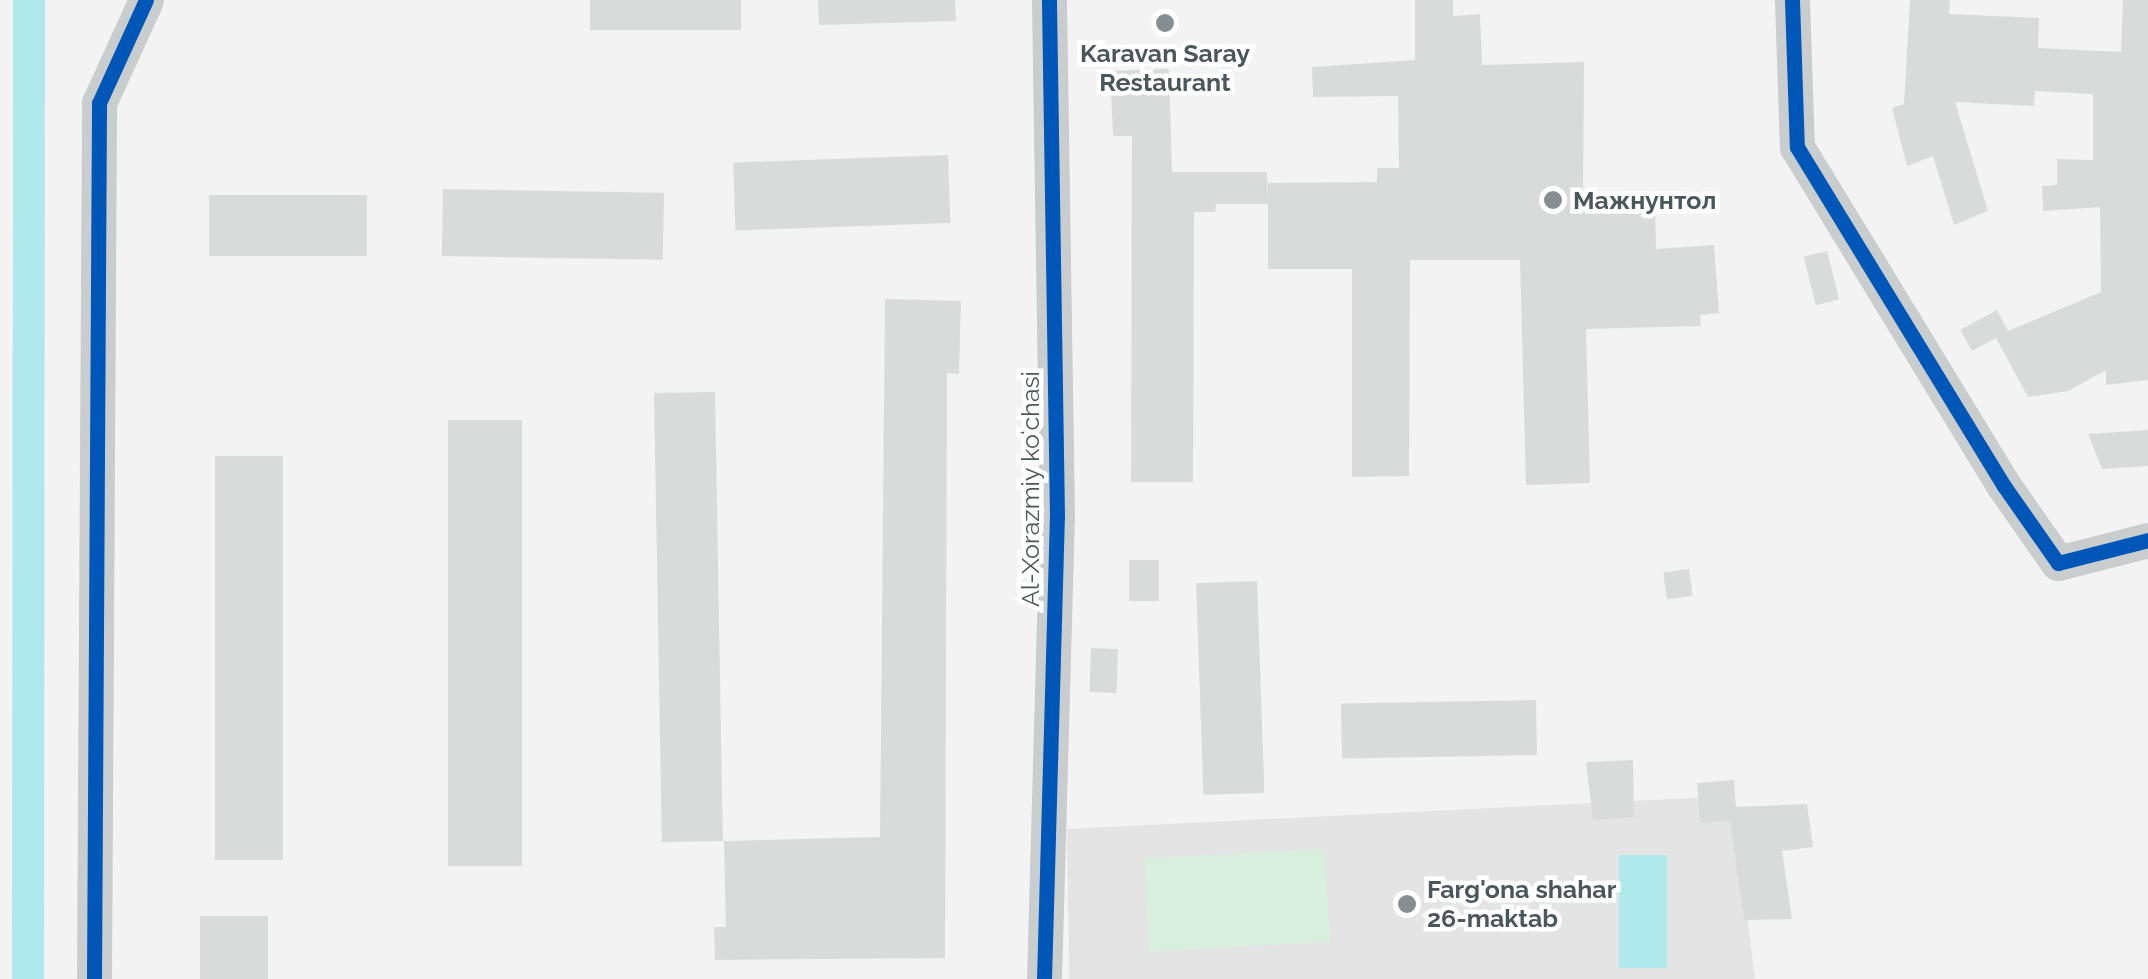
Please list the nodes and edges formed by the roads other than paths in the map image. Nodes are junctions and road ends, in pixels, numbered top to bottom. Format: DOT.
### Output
graph roads {
  1 [pos="146,0"];
  2 [pos="1049,0"];
  3 [pos="1792,0"];
  4 [pos="2148,540"];
  5 [pos="94,979"];
  6 [pos="1044,979"];
  1 -- 5 [label="street"];
  2 -- 6 [label="street, Al-Xorazmiy koʻchasi"];
  3 -- 4 [label="street"];
}
